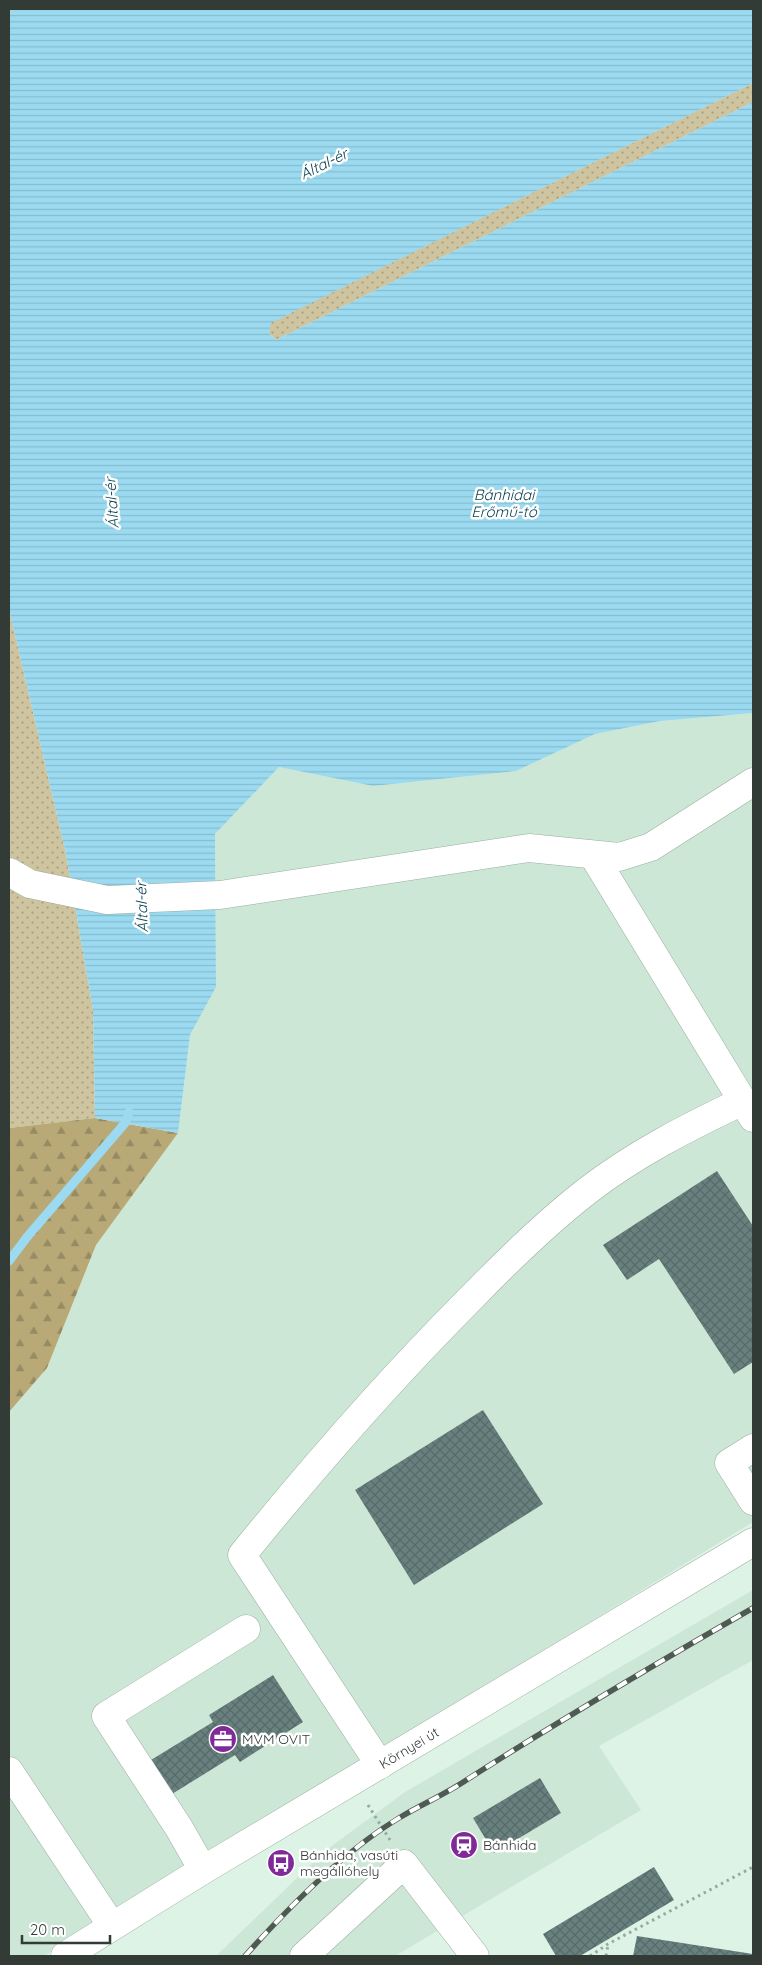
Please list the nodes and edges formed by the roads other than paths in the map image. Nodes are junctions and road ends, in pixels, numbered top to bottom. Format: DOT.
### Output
graph roads {
  1 [pos="753,782"];
  2 [pos="593,855"];
  3 [pos="9,872"];
  4 [pos="748,1110"];
  5 [pos="753,1448"];
  6 [pos="753,1500"];
  7 [pos="753,1542"];
  8 [pos="246,1629"];
  9 [pos="380,1765"];
  10 [pos="9,1771"];
  11 [pos="203,1870"];
  12 [pos="112,1926"];
  13 [pos="65,1956"];
  14 [pos="304,1956"];
  15 [pos="475,1956"];
  1 -- 2 [label="street"];
  2 -- 3 [label="street"];
  2 -- 4 [label="street"];
  4 -- 9 [label="street"];
  5 -- 6 [label="street"];
  7 -- 9 [label="street, Környei út"];
  8 -- 11 [label="street"];
  9 -- 11 [label="street, Környei út"];
  10 -- 12 [label="street"];
  11 -- 12 [label="street, Környei út"];
  12 -- 13 [label="street, Környei út"];
  14 -- 15 [label="street"];
}
